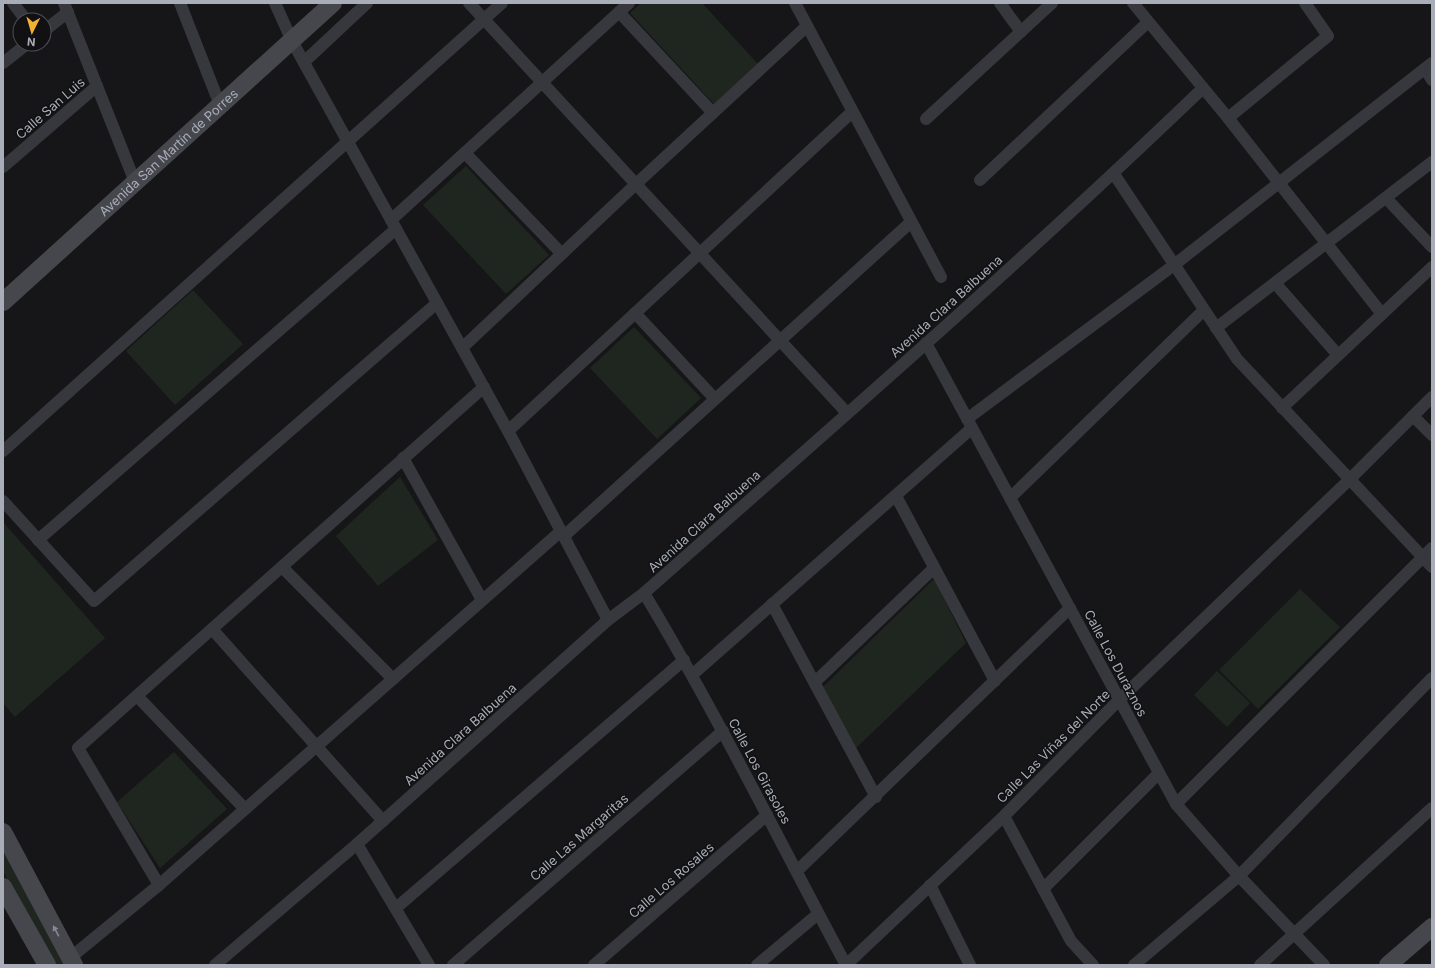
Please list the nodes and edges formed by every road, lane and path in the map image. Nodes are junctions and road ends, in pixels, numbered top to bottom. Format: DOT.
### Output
graph roads {
  1 [pos="13,3"];
  2 [pos="180,3"];
  3 [pos="275,3"];
  4 [pos="333,3"];
  5 [pos="367,3"];
  6 [pos="469,3"];
  7 [pos="502,3"];
  8 [pos="629,3"];
  9 [pos="795,3"];
  10 [pos="1000,3"];
  11 [pos="1052,3"];
  12 [pos="1133,3"];
  13 [pos="1305,3"];
  14 [pos="66,8"];
  15 [pos="20,12"];
  16 [pos="618,12"];
  17 [pos="484,20"];
  18 [pos="1148,22"];
  19 [pos="52,23"];
  20 [pos="807,26"];
  21 [pos="1021,32"];
  22 [pos="292,41"];
  23 [pos="17,52"];
  24 [pos="304,62"];
  25 [pos="3,63"];
  26 [pos="1429,66"];
  27 [pos="1432,80"];
  28 [pos="543,83"];
  29 [pos="97,86"];
  30 [pos="1203,88"];
  31 [pos="220,105"];
  32 [pos="852,112"];
  33 [pos="713,113"];
  34 [pos="1228,118"];
  35 [pos="926,119"];
  36 [pos="348,142"];
  37 [pos="466,153"];
  38 [pos="1432,162"];
  39 [pos="3,167"];
  40 [pos="1114,174"];
  41 [pos="980,180"];
  42 [pos="135,182"];
  43 [pos="1280,183"];
  44 [pos="636,184"];
  45 [pos="1386,198"];
  46 [pos="911,222"];
  47 [pos="394,225"];
  48 [pos="1327,243"];
  49 [pos="1432,247"];
  50 [pos="700,252"];
  51 [pos="562,254"];
  52 [pos="1174,265"];
  53 [pos="1432,267"];
  54 [pos="941,277"];
  55 [pos="1275,283"];
  56 [pos="3,302"];
  57 [pos="437,302"];
  58 [pos="1204,310"];
  59 [pos="635,313"];
  60 [pos="1382,314"];
  61 [pos="1216,328"];
  62 [pos="780,340"];
  63 [pos="926,343"];
  64 [pos="462,348"];
  65 [pos="1338,355"];
  66 [pos="484,387"];
  67 [pos="1432,397"];
  68 [pos="715,399"];
  69 [pos="1282,408"];
  70 [pos="847,413"];
  71 [pos="1413,416"];
  72 [pos="970,424"];
  73 [pos="508,431"];
  74 [pos="1432,435"];
  75 [pos="3,451"];
  76 [pos="403,458"];
  77 [pos="1349,480"];
  78 [pos="896,496"];
  79 [pos="1010,498"];
  80 [pos="3,501"];
  81 [pos="562,533"];
  82 [pos="38,540"];
  83 [pos="1432,548"];
  84 [pos="1422,557"];
  85 [pos="282,567"];
  86 [pos="1432,567"];
  87 [pos="934,568"];
  88 [pos="644,593"];
  89 [pos="482,600"];
  90 [pos="772,604"];
  91 [pos="1070,608"];
  92 [pos="608,620"];
  93 [pos="212,629"];
  94 [pos="684,660"];
  95 [pos="692,675"];
  96 [pos="1432,678"];
  97 [pos="393,679"];
  98 [pos="995,681"];
  99 [pos="815,682"];
  100 [pos="137,696"];
  101 [pos="1120,699"];
  102 [pos="723,731"];
  103 [pos="317,746"];
  104 [pos="1159,773"];
  105 [pos="876,797"];
  106 [pos="1176,804"];
  107 [pos="1432,808"];
  108 [pos="245,809"];
  109 [pos="767,815"];
  110 [pos="1004,816"];
  111 [pos="383,821"];
  112 [pos="3,832"];
  113 [pos="357,844"];
  114 [pos="797,872"];
  115 [pos="1239,876"];
  116 [pos="159,885"];
  117 [pos="930,885"];
  118 [pos="3,887"];
  119 [pos="1043,889"];
  120 [pos="396,908"];
  121 [pos="818,914"];
  122 [pos="1432,927"];
  123 [pos="1296,934"];
  124 [pos="72,961"];
  125 [pos="46,965"];
  126 [pos="215,965"];
  127 [pos="429,965"];
  128 [pos="453,965"];
  129 [pos="594,965"];
  130 [pos="757,965"];
  131 [pos="846,965"];
  132 [pos="970,965"];
  133 [pos="1092,965"];
  134 [pos="1134,965"];
  135 [pos="1260,965"];
  136 [pos="1324,965"];
  137 [pos="1388,965"];
  1 -- 15 [label="street"];
  2 -- 31 [label="street"];
  3 -- 22 [label="street"];
  4 -- 22 [label="street, Avenida San Martín de Porres"];
  5 -- 24 [label="street"];
  6 -- 17 [label="street"];
  7 -- 17 [label="street"];
  8 -- 16 [label="street"];
  9 -- 20 [label="street"];
  10 -- 21 [label="street"];
  11 -- 21 [label="street"];
  12 -- 18 [label="street"];
  13 -- 34 [label="street"];
  14 -- 19 [label="street"];
  14 -- 29 [label="street"];
  16 -- 28 [label="street"];
  16 -- 33 [label="street"];
  17 -- 28 [label="street"];
  17 -- 36 [label="street"];
  18 -- 30 [label="street"];
  18 -- 41 [label="street"];
  20 -- 32 [label="street"];
  20 -- 33 [label="street"];
  21 -- 35 [label="street"];
  22 -- 24 [label="street"];
  22 -- 31 [label="street, Avenida San Martín de Porres"];
  23 -- 25 [label="street"];
  24 -- 36 [label="street"];
  26 -- 27 [label="street"];
  26 -- 43 [label="street"];
  28 -- 37 [label="street"];
  28 -- 44 [label="street"];
  29 -- 39 [label="street, Calle San Luis"];
  29 -- 42 [label="street"];
  30 -- 34 [label="street"];
  30 -- 40 [label="street, Avenida Clara Balbuena"];
  31 -- 42 [label="street, Avenida San Martín de Porres"];
  32 -- 46 [label="street"];
  32 -- 50 [label="street"];
  33 -- 44 [label="street"];
  34 -- 43 [label="street"];
  36 -- 47 [label="street"];
  36 -- 75 [label="street"];
  37 -- 47 [label="street"];
  37 -- 51 [label="street"];
  38 -- 45 [label="street"];
  40 -- 52 [label="street"];
  40 -- 63 [label="street, Avenida Clara Balbuena"];
  42 -- 56 [label="street, Avenida San Martín de Porres"];
  43 -- 48 [label="street"];
  43 -- 52 [label="street"];
  44 -- 50 [label="street"];
  44 -- 51 [label="street"];
  45 -- 48 [label="street"];
  45 -- 49 [label="street"];
  46 -- 54 [label="street"];
  46 -- 62 [label="street"];
  47 -- 57 [label="street"];
  47 -- 82 [label="street"];
  48 -- 55 [label="street"];
  48 -- 60 [label="street"];
  50 -- 59 [label="street"];
  50 -- 62 [label="street"];
  51 -- 64 [label="street"];
  52 -- 58 [label="street"];
  52 -- 72 [label="street"];
  53 -- 60 [label="street"];
  55 -- 61 [label="street"];
  55 -- 65 [label="street"];
  57 -- 64 [label="street"];
  57 -- 82 [label="street"];
  58 -- 61 [label="street"];
  58 -- 79 [label="street"];
  59 -- 68 [label="street"];
  59 -- 73 [label="street"];
  60 -- 65 [label="street"];
  61 -- 69 [label="street"];
  62 -- 68 [label="street"];
  62 -- 70 [label="street"];
  63 -- 70 [label="street, Avenida Clara Balbuena"];
  63 -- 72 [label="street, Calle Los Duraznos"];
  64 -- 66 [label="street"];
  65 -- 69 [label="street"];
  66 -- 73 [label="street"];
  66 -- 76 [label="street"];
  67 -- 71 [label="street, Calle Las Viñas del Norte"];
  68 -- 81 [label="street"];
  69 -- 77 [label="street"];
  70 -- 88 [label="street, Avenida Clara Balbuena"];
  71 -- 74 [label="street"];
  71 -- 77 [label="street, Calle Las Viñas del Norte"];
  72 -- 78 [label="street"];
  72 -- 79 [label="street, Calle Los Duraznos"];
  73 -- 81 [label="street"];
  76 -- 85 [label="street"];
  76 -- 89 [label="street"];
  77 -- 84 [label="street"];
  77 -- 101 [label="street, Calle Las Viñas del Norte"];
  78 -- 87 [label="street"];
  78 -- 90 [label="street"];
  79 -- 91 [label="street, Calle Los Duraznos"];
  80 -- 82 [label="street"];
  81 -- 89 [label="street"];
  81 -- 92 [label="street"];
  83 -- 84 [label="street"];
  84 -- 86 [label="street"];
  84 -- 106 [label="street"];
  85 -- 93 [label="street"];
  85 -- 97 [label="street"];
  87 -- 98 [label="street"];
  87 -- 99 [label="street"];
  88 -- 92 [label="street, Avenida Clara Balbuena"];
  88 -- 94 [label="street, Calle Los Girasoles"];
  89 -- 97 [label="street"];
  90 -- 95 [label="street"];
  90 -- 99 [label="street"];
  91 -- 98 [label="street"];
  91 -- 101 [label="street, Calle Los Duraznos"];
  92 -- 111 [label="street, Avenida Clara Balbuena"];
  93 -- 100 [label="street"];
  93 -- 103 [label="street"];
  94 -- 95 [label="street, Calle Los Girasoles"];
  94 -- 120 [label="street"];
  95 -- 102 [label="street, Calle Los Girasoles"];
  96 -- 115 [label="street"];
  97 -- 103 [label="street"];
  98 -- 105 [label="street"];
  99 -- 105 [label="street"];
  100 -- 108 [label="street"];
  100 -- 116 [label="street"];
  101 -- 104 [label="street, Calle Los Duraznos"];
  101 -- 110 [label="street, Calle Las Viñas del Norte"];
  102 -- 109 [label="street, Calle Los Girasoles"];
  102 -- 128 [label="street, Calle Las Margaritas"];
  103 -- 108 [label="street"];
  103 -- 111 [label="street"];
  104 -- 106 [label="street, Calle Los Duraznos"];
  104 -- 119 [label="street"];
  105 -- 114 [label="street"];
  106 -- 115 [label="street, Calle Los Duraznos"];
  107 -- 123 [label="street"];
  108 -- 116 [label="street"];
  109 -- 114 [label="street, Calle Los Girasoles"];
  109 -- 129 [label="street, Calle Los Rosales"];
  110 -- 117 [label="street, Calle Las Viñas del Norte"];
  110 -- 119 [label="street"];
  111 -- 113 [label="street, Avenida Clara Balbuena"];
  124 -- 112 [label="street, one-way"];
  113 -- 120 [label="street"];
  113 -- 126 [label="street, Avenida Clara Balbuena"];
  114 -- 121 [label="street, Calle Los Girasoles"];
  115 -- 123 [label="street, Calle Los Duraznos"];
  115 -- 134 [label="street"];
  116 -- 124 [label="street"];
  117 -- 131 [label="street, Calle Las Viñas del Norte"];
  117 -- 132 [label="street"];
  118 -- 125 [label="street"];
  119 -- 133 [label="street"];
  120 -- 127 [label="street"];
  121 -- 130 [label="street"];
  121 -- 131 [label="street, Calle Los Girasoles"];
  122 -- 137 [label="street"];
  123 -- 135 [label="street"];
  123 -- 136 [label="street, Calle Los Duraznos"];
}
